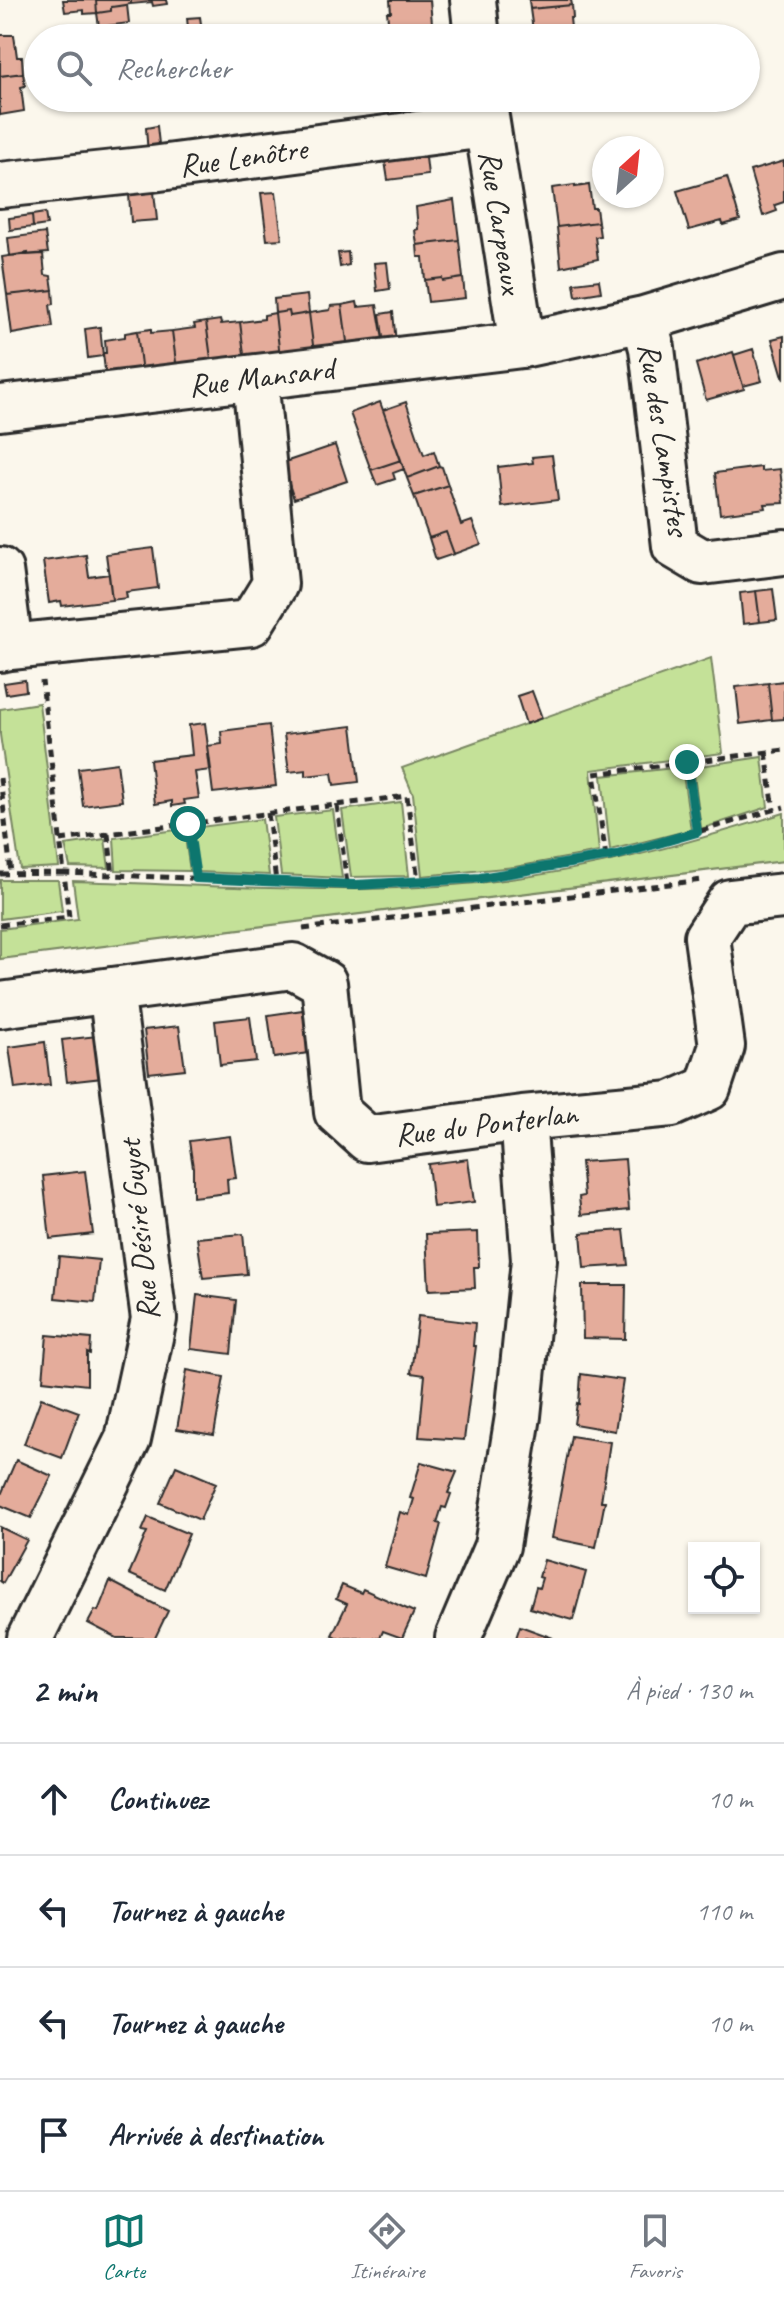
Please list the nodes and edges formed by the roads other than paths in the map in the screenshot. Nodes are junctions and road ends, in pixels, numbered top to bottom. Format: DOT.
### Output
graph roads {
  1 [pos="473,0"];
  2 [pos="476,24"];
  3 [pos="484,112"];
  4 [pos="0,185"];
  5 [pos="784,277"];
  6 [pos="644,319"];
  7 [pos="522,345"];
  8 [pos="255,378"];
  9 [pos="0,408"];
  10 [pos="784,552"];
  11 [pos="0,570"];
  12 [pos="16,647"];
  13 [pos="784,896"];
  14 [pos="111,990"];
  15 [pos="0,1005"];
  16 [pos="523,1118"];
  17 [pos="30,1638"];
  18 [pos="458,1638"];
  1 -- 2 [label="street"];
  3 -- 4 [label="street, Rue Lenôtre"];
  3 -- 7 [label="street, Rue Carpeaux"];
  5 -- 6 [label="street, Rue Mansard"];
  6 -- 7 [label="street, Rue Mansard"];
  6 -- 10 [label="street, Rue des Lampistes"];
  7 -- 8 [label="street, Rue Mansard"];
  8 -- 9 [label="street, Rue Mansard"];
  8 -- 12 [label="street"];
  11 -- 12 [label="street"];
  13 -- 16 [label="street, Rue du Ponterlan"];
  14 -- 15 [label="street, Rue du Ponterlan"];
  14 -- 16 [label="street, Rue du Ponterlan"];
  14 -- 17 [label="street, Rue Désiré Guyot"];
  16 -- 18 [label="street"];
}
